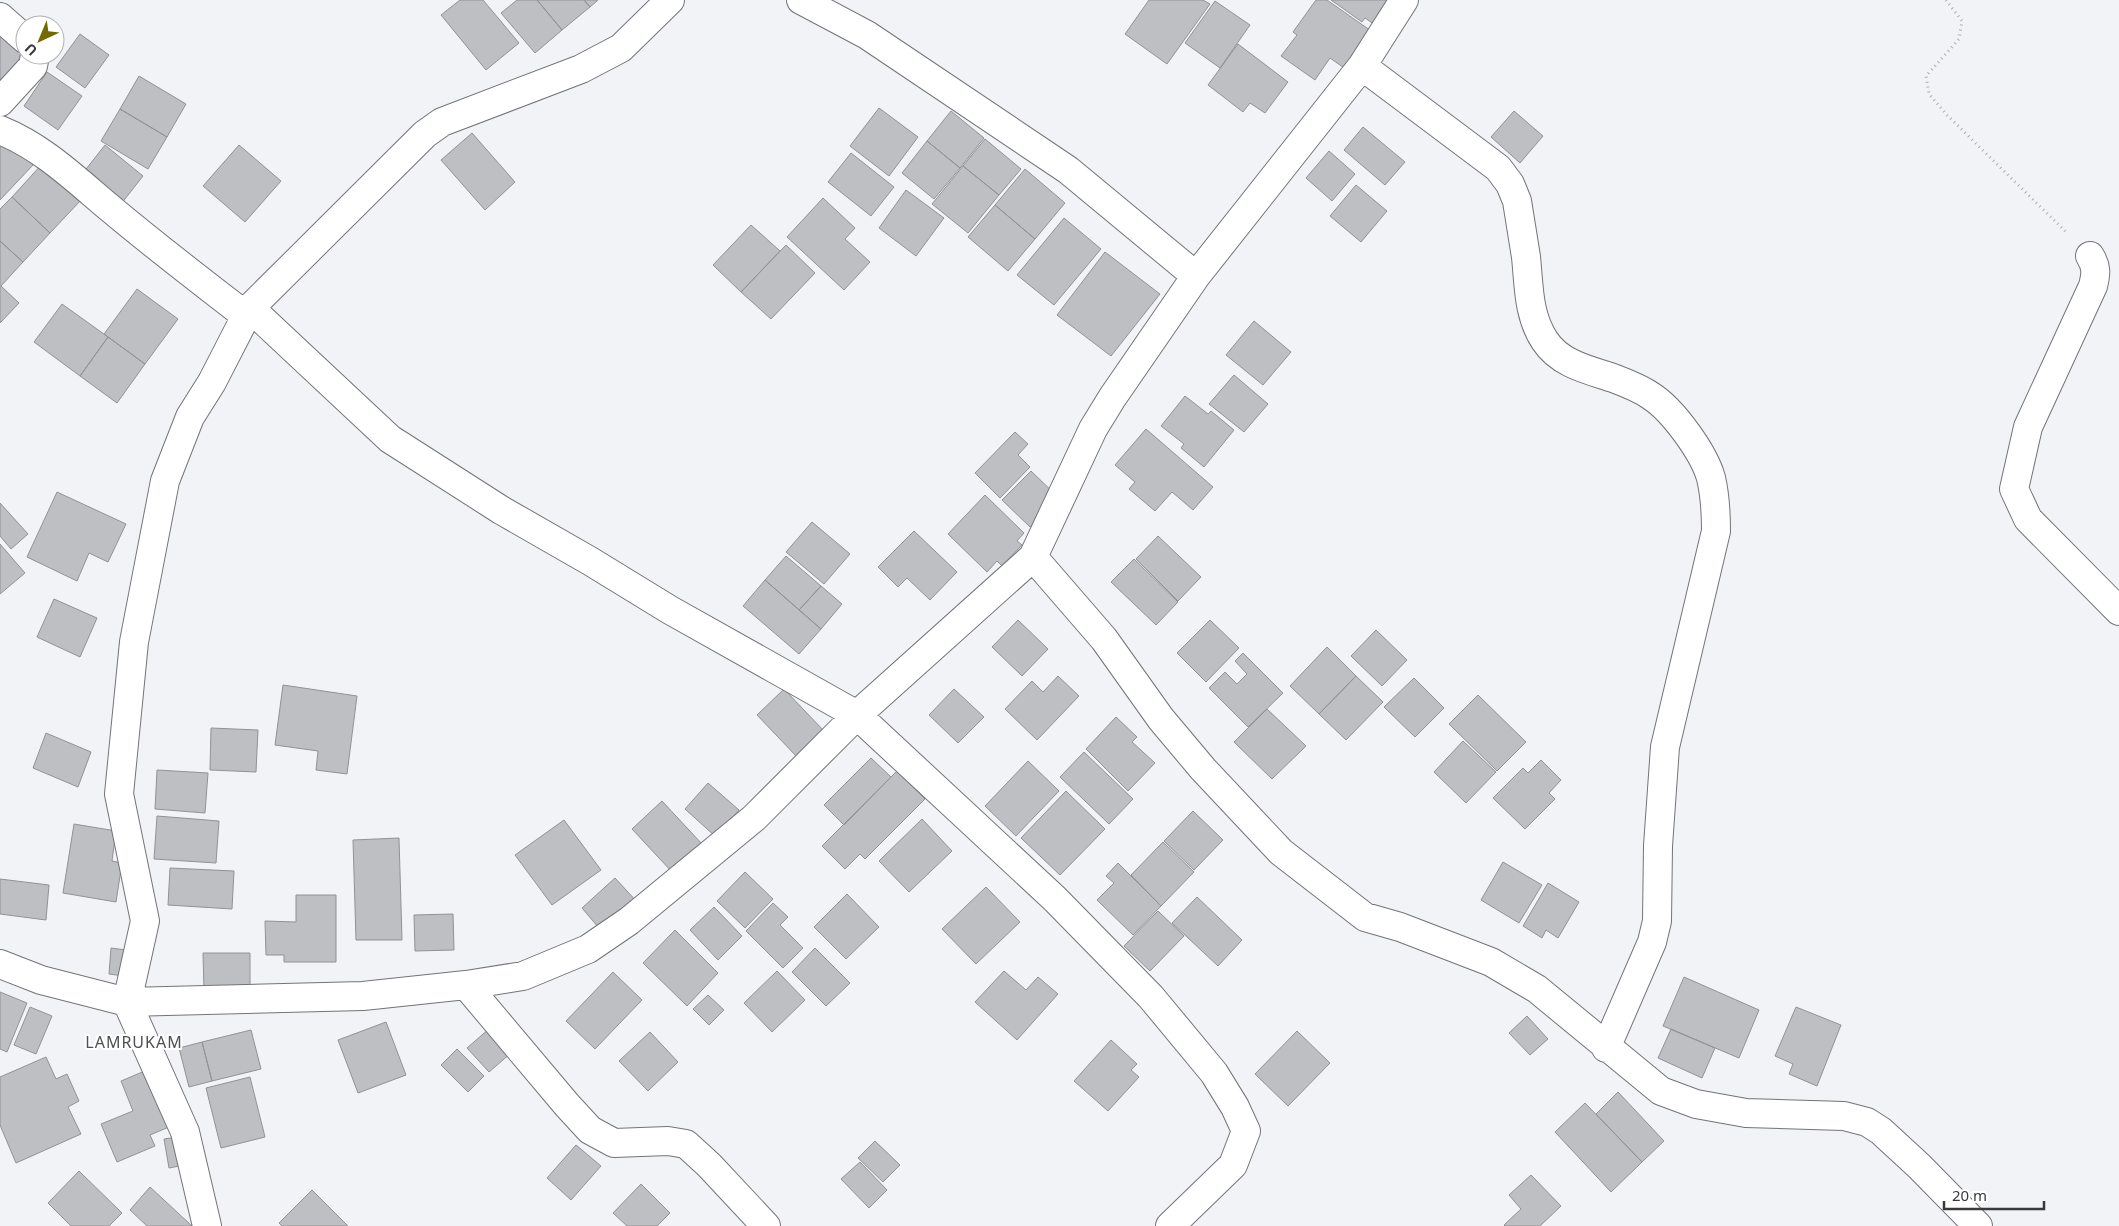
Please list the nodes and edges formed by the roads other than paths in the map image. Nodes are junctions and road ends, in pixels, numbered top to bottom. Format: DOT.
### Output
graph roads {
  1 [pos="670,0"];
  2 [pos="801,0"];
  3 [pos="1404,0"];
  4 [pos="0,17"];
  5 [pos="15,30"];
  6 [pos="33,65"];
  7 [pos="1362,66"];
  8 [pos="0,102"];
  9 [pos="0,130"];
  10 [pos="2090,256"];
  11 [pos="1196,276"];
  12 [pos="248,312"];
  13 [pos="1033,557"];
  14 [pos="2119,612"];
  15 [pos="857,715"];
  16 [pos="0,964"];
  17 [pos="466,985"];
  18 [pos="127,1002"];
  19 [pos="1606,1048"];
  20 [pos="207,1226"];
  21 [pos="766,1226"];
  22 [pos="1170,1226"];
  23 [pos="1978,1226"];
  1 -- 12 [label="street"];
  2 -- 11 [label="street"];
  3 -- 7 [label="street"];
  4 -- 5 [label="street"];
  6 -- 8 [label="street"];
  7 -- 11 [label="street"];
  7 -- 19 [label="street"];
  9 -- 12 [label="street"];
  10 -- 14 [label="street"];
  11 -- 13 [label="street"];
  12 -- 15 [label="street"];
  12 -- 18 [label="street"];
  13 -- 15 [label="street"];
  13 -- 19 [label="street"];
  15 -- 17 [label="street"];
  15 -- 22 [label="street"];
  16 -- 18 [label="street"];
  17 -- 18 [label="street"];
  17 -- 21 [label="street"];
  18 -- 20 [label="street"];
  19 -- 23 [label="street"];
}
